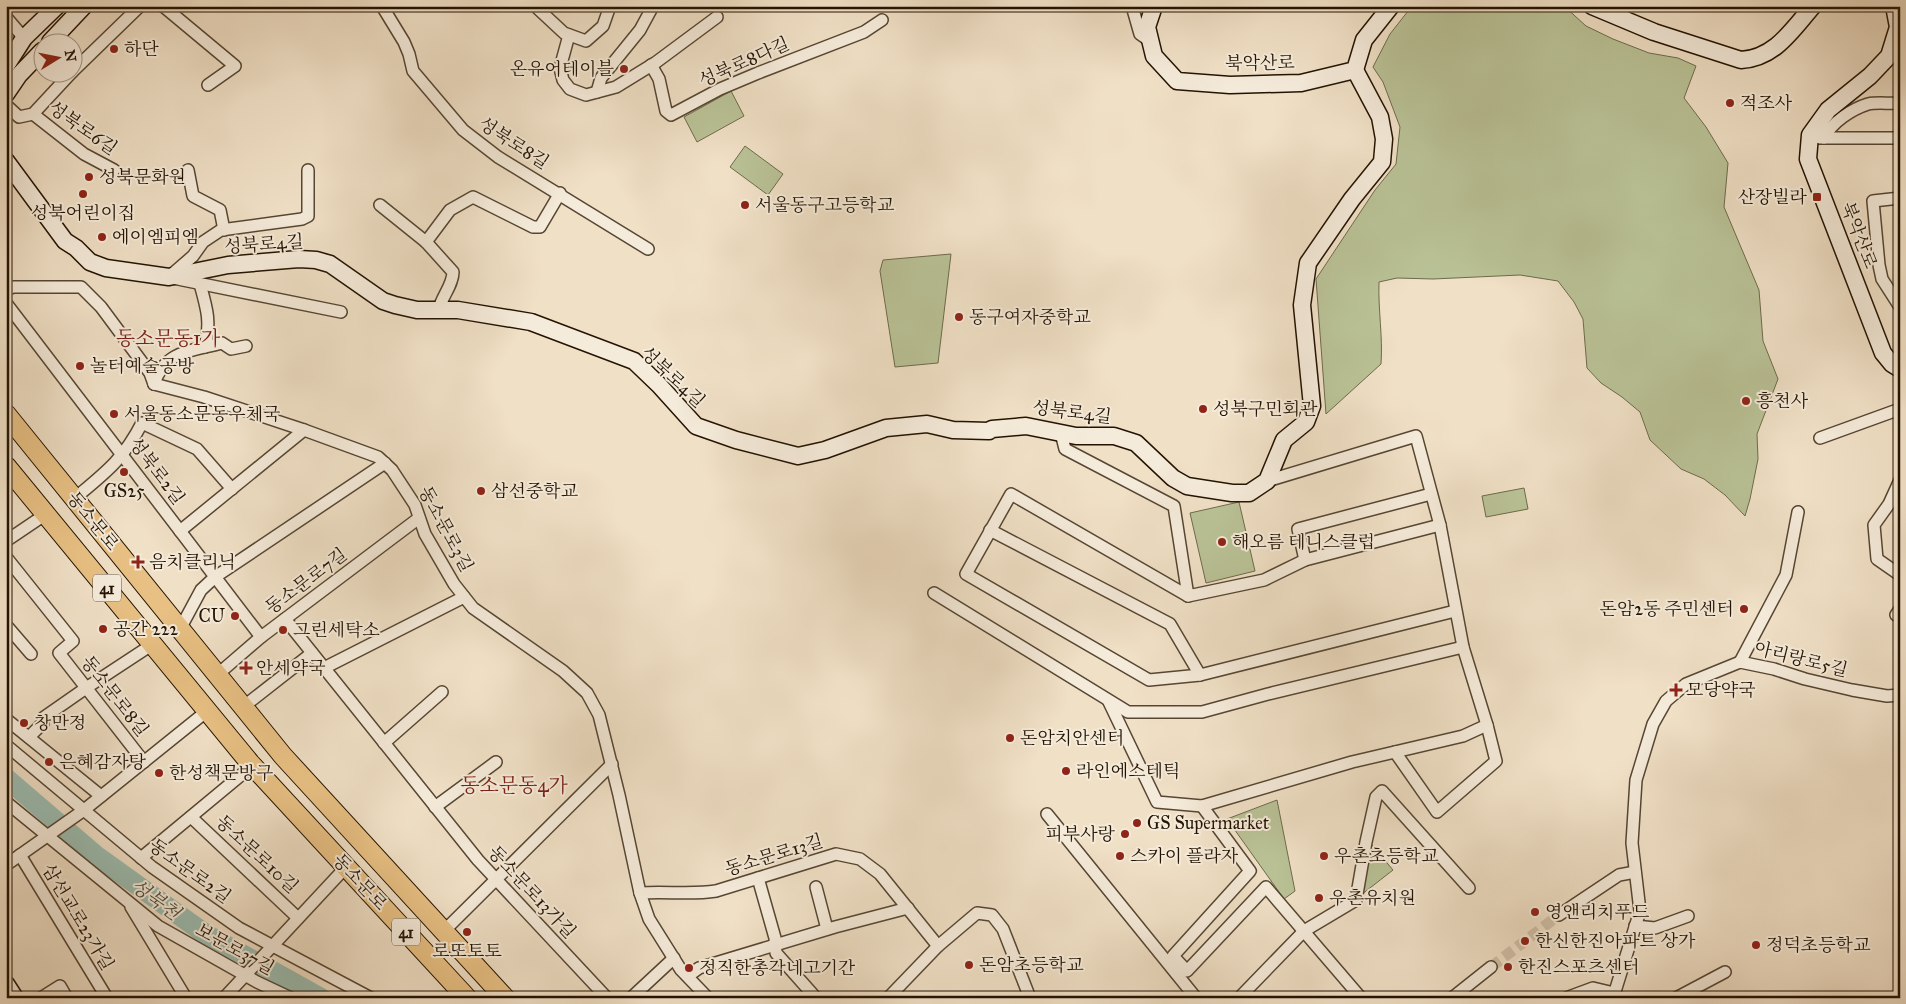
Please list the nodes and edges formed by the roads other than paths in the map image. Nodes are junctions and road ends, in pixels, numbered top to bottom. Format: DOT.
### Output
graph roads {
  1 [pos="57,6"];
  2 [pos="84,6"];
  3 [pos="140,6"];
  4 [pos="162,6"];
  5 [pos="382,6"];
  6 [pos="535,6"];
  7 [pos="610,6"];
  8 [pos="653,6"];
  9 [pos="1132,6"];
  10 [pos="1154,6"];
  11 [pos="1391,6"];
  12 [pos="1592,6"];
  13 [pos="1813,6"];
  14 [pos="1894,6"];
  15 [pos="6,17"];
  16 [pos="717,17"];
  17 [pos="882,20"];
  18 [pos="59,32"];
  19 [pos="569,35"];
  20 [pos="24,38"];
  21 [pos="1150,41"];
  22 [pos="32,61"];
  23 [pos="82,62"];
  24 [pos="651,65"];
  25 [pos="6,66"];
  26 [pos="1355,70"];
  27 [pos="63,82"];
  28 [pos="208,85"];
  29 [pos="597,92"];
  30 [pos="6,94"];
  31 [pos="1900,104"];
  32 [pos="6,105"];
  33 [pos="33,114"];
  34 [pos="1817,136"];
  35 [pos="1900,138"];
  36 [pos="6,161"];
  37 [pos="114,170"];
  38 [pos="188,170"];
  39 [pos="308,170"];
  40 [pos="560,193"];
  41 [pos="1900,198"];
  42 [pos="380,205"];
  43 [pos="224,230"];
  44 [pos="426,242"];
  45 [pos="648,248"];
  46 [pos="169,277"];
  47 [pos="200,284"];
  48 [pos="6,290"];
  49 [pos="6,303"];
  50 [pos="1899,303"];
  51 [pos="439,309"];
  52 [pos="340,312"];
  53 [pos="246,346"];
  54 [pos="205,347"];
  55 [pos="1900,369"];
  56 [pos="154,384"];
  57 [pos="1900,409"];
  58 [pos="6,414"];
  59 [pos="304,430"];
  60 [pos="1061,433"];
  61 [pos="1820,438"];
  62 [pos="123,455"];
  63 [pos="385,463"];
  64 [pos="6,466"];
  65 [pos="1900,480"];
  66 [pos="1266,481"];
  67 [pos="232,489"];
  68 [pos="1431,494"];
  69 [pos="75,498"];
  70 [pos="1798,512"];
  71 [pos="46,514"];
  72 [pos="419,518"];
  73 [pos="1440,525"];
  74 [pos="990,530"];
  75 [pos="180,531"];
  76 [pos="6,541"];
  77 [pos="6,557"];
  78 [pos="1305,560"];
  79 [pos="1900,575"];
  80 [pos="215,576"];
  81 [pos="934,593"];
  82 [pos="1188,596"];
  83 [pos="464,597"];
  84 [pos="1455,611"];
  85 [pos="285,619"];
  86 [pos="6,625"];
  87 [pos="180,629"];
  88 [pos="261,637"];
  89 [pos="152,644"];
  90 [pos="1463,647"];
  91 [pos="312,653"];
  92 [pos="31,654"];
  93 [pos="1740,662"];
  94 [pos="324,668"];
  95 [pos="1200,674"];
  96 [pos="217,675"];
  97 [pos="86,688"];
  98 [pos="442,692"];
  99 [pos="1900,695"];
  100 [pos="1109,702"];
  101 [pos="243,707"];
  102 [pos="207,711"];
  103 [pos="6,718"];
  104 [pos="1487,725"];
  105 [pos="29,737"];
  106 [pos="384,743"];
  107 [pos="6,745"];
  108 [pos="1395,752"];
  109 [pos="144,762"];
  110 [pos="496,762"];
  111 [pos="612,764"];
  112 [pos="252,766"];
  113 [pos="101,796"];
  114 [pos="6,802"];
  115 [pos="435,806"];
  116 [pos="1202,806"];
  117 [pos="83,810"];
  118 [pos="1047,814"];
  119 [pos="191,816"];
  120 [pos="48,835"];
  121 [pos="20,855"];
  122 [pos="142,858"];
  123 [pos="6,864"];
  124 [pos="346,867"];
  125 [pos="1635,872"];
  126 [pos="758,878"];
  127 [pos="496,880"];
  128 [pos="816,887"];
  129 [pos="1469,888"];
  130 [pos="640,893"];
  131 [pos="126,899"];
  132 [pos="908,908"];
  133 [pos="1559,915"];
  134 [pos="1688,916"];
  135 [pos="298,918"];
  136 [pos="1635,926"];
  137 [pos="827,929"];
  138 [pos="444,931"];
  139 [pos="1304,931"];
  140 [pos="776,944"];
  141 [pos="938,946"];
  142 [pos="271,947"];
  143 [pos="674,958"];
  144 [pos="1492,967"];
  145 [pos="1726,972"];
  146 [pos="246,974"];
  147 [pos="688,976"];
  148 [pos="6,984"];
  149 [pos="1615,996"];
  150 [pos="15,998"];
  151 [pos="41,998"];
  152 [pos="67,998"];
  153 [pos="107,998"];
  154 [pos="186,998"];
  155 [pos="224,998"];
  156 [pos="291,998"];
  157 [pos="371,998"];
  158 [pos="467,998"];
  159 [pos="505,998"];
  160 [pos="606,998"];
  161 [pos="631,998"];
  162 [pos="708,998"];
  163 [pos="816,998"];
  164 [pos="888,998"];
  165 [pos="1030,998"];
  166 [pos="1196,998"];
  167 [pos="1239,998"];
  168 [pos="1361,998"];
  169 [pos="1452,998"];
  170 [pos="1566,998"];
  171 [pos="1676,998"];
  1 -- 20 [label="street"];
  2 -- 18 [label="street"];
  3 -- 23 [label="street, 성북로6길"];
  4 -- 28 [label="street"];
  5 -- 40 [label="street, 성북로8길"];
  6 -- 19 [label="street"];
  7 -- 19 [label="street"];
  8 -- 29 [label="street"];
  9 -- 21 [label="street"];
  10 -- 21 [label="street, 북악산로"];
  11 -- 26 [label="street"];
  12 -- 13 [label="street"];
  14 -- 34 [label="street"];
  15 -- 20 [label="street"];
  16 -- 24 [label="street"];
  17 -- 24 [label="street, 성북로8다길"];
  19 -- 29 [label="street"];
  20 -- 25 [label="street"];
  21 -- 26 [label="street, 북악산로"];
  22 -- 30 [label="street"];
  24 -- 29 [label="street"];
  26 -- 66 [label="street"];
  27 -- 33 [label="street, 성북로6길"];
  31 -- 34 [label="street"];
  32 -- 33 [label="street, 성북로6길"];
  33 -- 37 [label="street, 성북로6길"];
  34 -- 35 [label="street"];
  34 -- 55 [label="street, 북악산로"];
  36 -- 46 [label="street, 성북로4길"];
  38 -- 43 [label="street"];
  39 -- 43 [label="street, 성북로4길"];
  40 -- 44 [label="street"];
  40 -- 45 [label="street, 성북로8길"];
  41 -- 50 [label="street"];
  42 -- 44 [label="street"];
  43 -- 46 [label="street, 성북로4길"];
  44 -- 51 [label="street"];
  46 -- 47 [label="street"];
  46 -- 51 [label="street, 성북로4길"];
  47 -- 52 [label="street"];
  47 -- 54 [label="street"];
  48 -- 56 [label="street"];
  49 -- 62 [label="street, 성북로2길"];
  51 -- 60 [label="street, 성북로4길"];
  53 -- 54 [label="street"];
  54 -- 56 [label="street"];
  56 -- 59 [label="street, 동소문로3길"];
  57 -- 61 [label="street"];
  58 -- 69 [label="main road, 동소문로 / 41"];
  59 -- 63 [label="street, 동소문로3길"];
  59 -- 67 [label="street"];
  60 -- 66 [label="street, 성북로4길"];
  60 -- 82 [label="street"];
  62 -- 67 [label="street"];
  62 -- 69 [label="street"];
  62 -- 75 [label="street, 성북로2길"];
  63 -- 72 [label="street, 동소문로3길"];
  63 -- 80 [label="street"];
  64 -- 71 [label="main road, 동소문로 / 41"];
  65 -- 79 [label="street"];
  66 -- 68 [label="street"];
  67 -- 75 [label="street"];
  68 -- 73 [label="street"];
  68 -- 78 [label="street"];
  69 -- 87 [label="main road, 동소문로 / 41"];
  70 -- 93 [label="street"];
  71 -- 76 [label="street"];
  71 -- 89 [label="main road, 동소문로 / 41"];
  72 -- 83 [label="street, 동소문로3길"];
  72 -- 85 [label="street, 동소문로7길"];
  73 -- 78 [label="street"];
  73 -- 84 [label="street"];
  74 -- 82 [label="street"];
  74 -- 95 [label="street"];
  74 -- 95 [label="street"];
  75 -- 80 [label="street, 성북로2길"];
  77 -- 97 [label="street, 동소문로8길"];
  78 -- 82 [label="street"];
  80 -- 87 [label="street"];
  80 -- 88 [label="street, 성북로2길"];
  81 -- 100 [label="street"];
  83 -- 94 [label="street"];
  83 -- 111 [label="street, 동소문로3길"];
  84 -- 90 [label="street"];
  84 -- 95 [label="street"];
  85 -- 88 [label="street, 동소문로7길"];
  85 -- 91 [label="street, 동소문로13가길"];
  86 -- 92 [label="street"];
  87 -- 96 [label="main road, 동소문로 / 41"];
  88 -- 96 [label="street, 동소문로7길"];
  89 -- 97 [label="street"];
  89 -- 102 [label="main road, 동소문로 / 41"];
  90 -- 100 [label="street"];
  90 -- 104 [label="street"];
  91 -- 94 [label="street, 동소문로13가길"];
  91 -- 101 [label="street"];
  93 -- 99 [label="street, 아리랑로5길"];
  93 -- 125 [label="street, 아리랑로5길"];
  94 -- 106 [label="street, 동소문로13가길"];
  96 -- 101 [label="main road, 동소문로 / 41"];
  97 -- 105 [label="street"];
  97 -- 109 [label="street, 동소문로8길"];
  98 -- 106 [label="street"];
  100 -- 116 [label="street"];
  101 -- 138 [label="main road, 동소문로 / 41"];
  102 -- 109 [label="street, 동소문로8길"];
  102 -- 112 [label="main road, 동소문로 / 41"];
  103 -- 105 [label="street"];
  104 -- 108 [label="street"];
  104 -- 108 [label="street"];
  105 -- 113 [label="street"];
  106 -- 115 [label="street, 동소문로13가길"];
  107 -- 117 [label="street, 동소문로2길"];
  108 -- 116 [label="street"];
  109 -- 113 [label="street, 동소문로8길"];
  110 -- 115 [label="street"];
  111 -- 127 [label="street"];
  111 -- 130 [label="street, 동소문로3길"];
  112 -- 119 [label="street"];
  112 -- 124 [label="main road, 동소문로 / 41"];
  113 -- 117 [label="street, 동소문로8길"];
  114 -- 120 [label="street, 보문로37길"];
  115 -- 127 [label="street, 동소문로13가길"];
  116 -- 139 [label="street"];
  117 -- 120 [label="street, 동소문로8길"];
  117 -- 122 [label="street, 동소문로2길"];
  118 -- 166 [label="street"];
  119 -- 122 [label="street"];
  119 -- 135 [label="street, 동소문로10길"];
  120 -- 121 [label="street"];
  120 -- 131 [label="street, 보문로37길"];
  121 -- 123 [label="street"];
  121 -- 153 [label="street, 삼선교로23가길"];
  122 -- 142 [label="street, 동소문로2길"];
  124 -- 135 [label="street, 동소문로10길"];
  124 -- 158 [label="main road, 동소문로 / 41"];
  125 -- 133 [label="street"];
  125 -- 136 [label="street, 아리랑로5길"];
  126 -- 130 [label="street, 동소문로13길"];
  126 -- 132 [label="street, 동소문로13길"];
  126 -- 140 [label="street"];
  127 -- 138 [label="street"];
  127 -- 160 [label="street, 동소문로13가길"];
  128 -- 137 [label="street"];
  129 -- 139 [label="street"];
  130 -- 143 [label="street, 동소문로3길"];
  131 -- 146 [label="street, 보문로37길"];
  131 -- 154 [label="street"];
  132 -- 137 [label="street"];
  132 -- 141 [label="street, 동소문로13길"];
  134 -- 136 [label="street"];
  135 -- 142 [label="street, 동소문로10길"];
  136 -- 149 [label="street, 아리랑로5길"];
  137 -- 140 [label="street"];
  138 -- 159 [label="main road, 동소문로 / 41"];
  139 -- 167 [label="street"];
  139 -- 168 [label="street"];
  140 -- 147 [label="street"];
  140 -- 163 [label="street"];
  141 -- 164 [label="street"];
  141 -- 165 [label="street"];
  142 -- 146 [label="street, 동소문로10길"];
  142 -- 157 [label="street, 동소문로2길"];
  143 -- 147 [label="street, 동소문로3길"];
  143 -- 161 [label="street"];
  144 -- 169 [label="street"];
  145 -- 171 [label="street"];
  146 -- 155 [label="street"];
  146 -- 156 [label="street, 보문로37길"];
  147 -- 162 [label="street, 동소문로3길"];
  148 -- 150 [label="street"];
  149 -- 170 [label="street"];
  151 -- 152 [label="street"];
}
